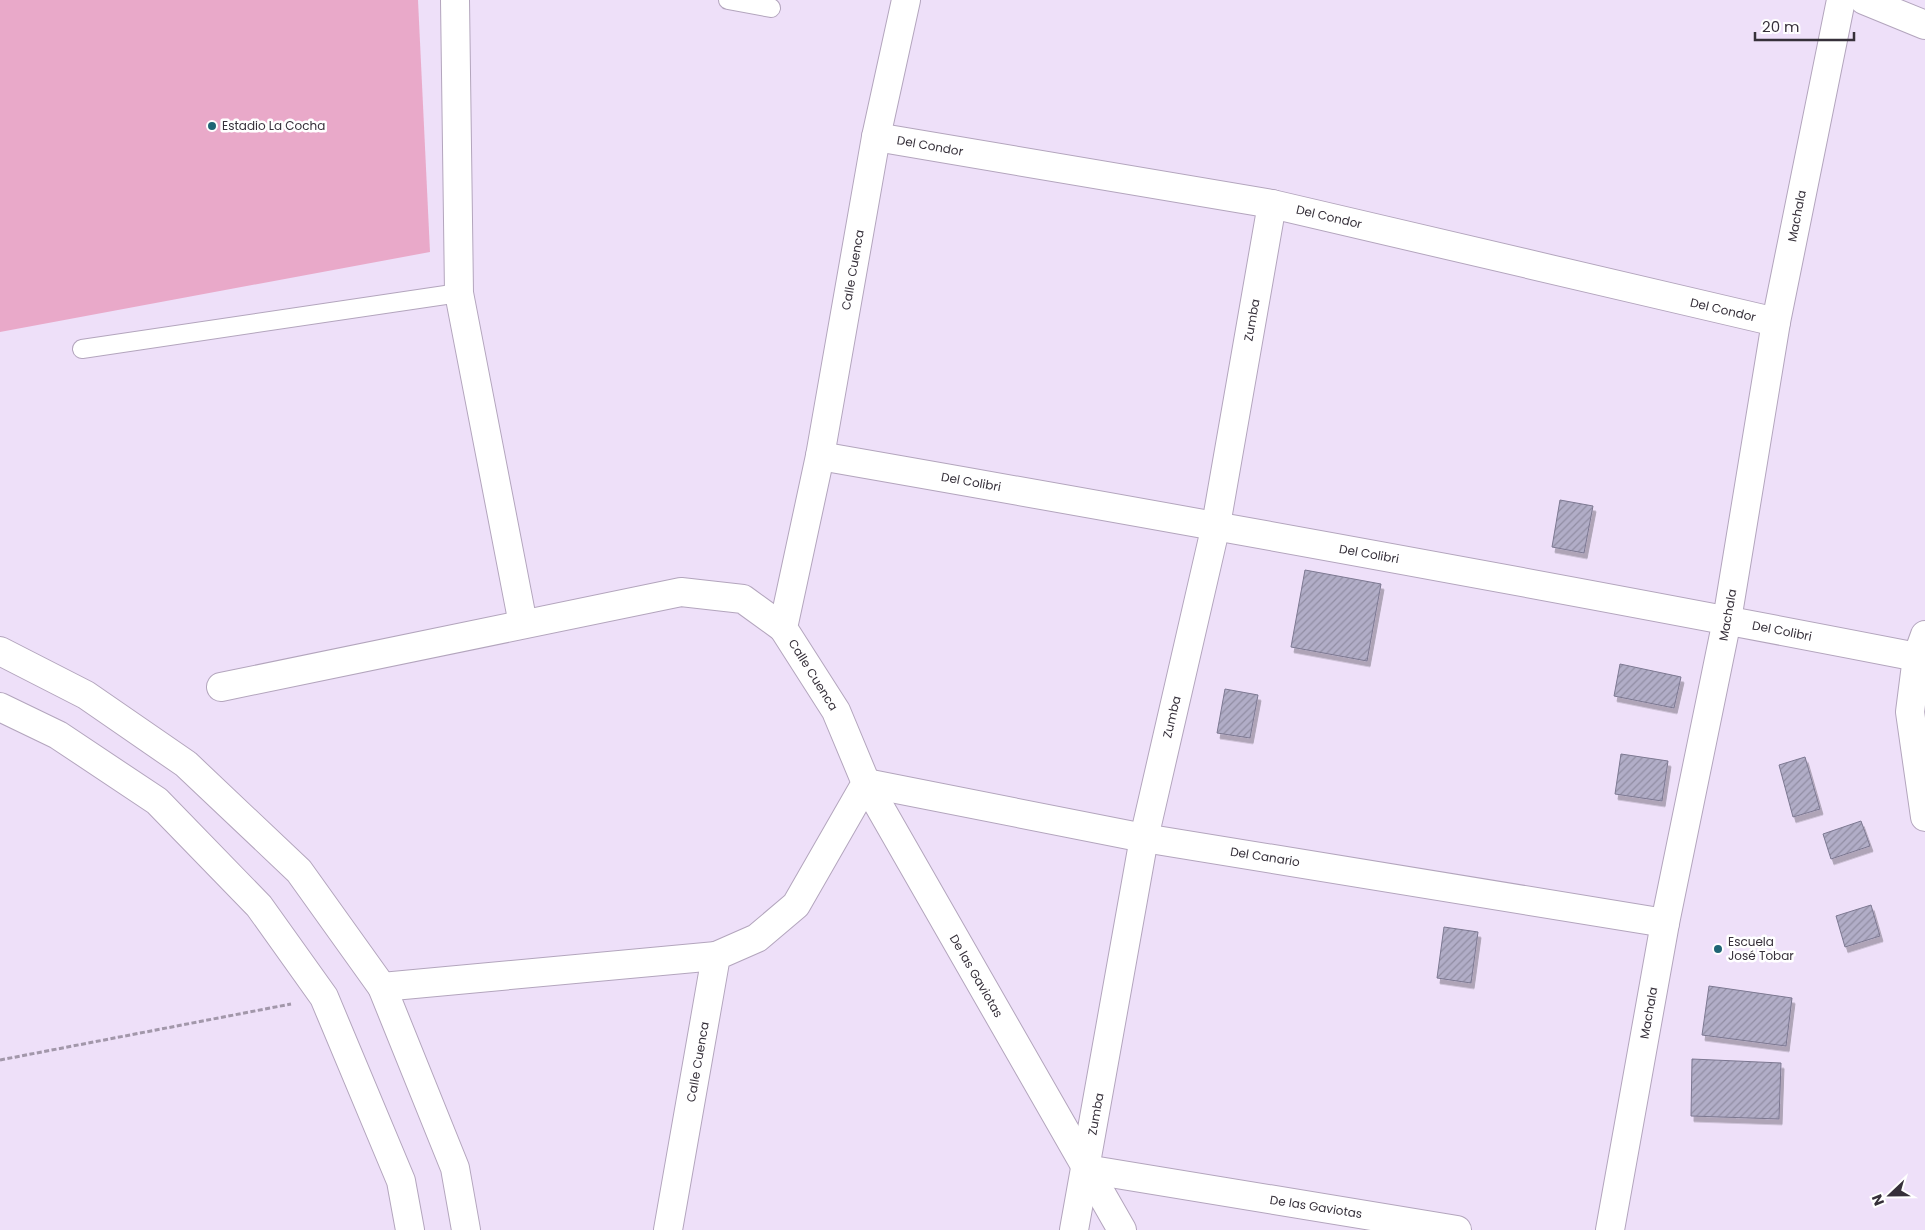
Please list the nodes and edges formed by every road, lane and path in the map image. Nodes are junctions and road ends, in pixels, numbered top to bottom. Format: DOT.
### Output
graph roads {
  1 [pos="455,0"];
  2 [pos="728,0"];
  3 [pos="906,0"];
  4 [pos="1841,0"];
  5 [pos="1864,0"];
  6 [pos="772,8"];
  7 [pos="1925,25"];
  8 [pos="876,137"];
  9 [pos="1272,204"];
  10 [pos="459,293"];
  11 [pos="1776,322"];
  12 [pos="82,349"];
  13 [pos="820,456"];
  14 [pos="1216,525"];
  15 [pos="1727,620"];
  16 [pos="523,624"];
  17 [pos="783,628"];
  18 [pos="1921,646"];
  19 [pos="0,651"];
  20 [pos="221,687"];
  21 [pos="0,707"];
  22 [pos="866,783"];
  23 [pos="1925,817"];
  24 [pos="1144,838"];
  25 [pos="1665,923"];
  26 [pos="716,956"];
  27 [pos="382,987"];
  28 [pos="324,997"];
  29 [pos="0,1060"];
  30 [pos="1086,1169"];
  31 [pos="410,1230"];
  32 [pos="466,1230"];
  33 [pos="668,1230"];
  34 [pos="1074,1230"];
  35 [pos="1122,1230"];
  36 [pos="1457,1230"];
  37 [pos="1610,1230"];
  1 -- 10 [label="street"];
  2 -- 6 [label="lane"];
  3 -- 8 [label="street, Calle Cuenca"];
  4 -- 11 [label="street, Machala"];
  5 -- 7 [label="street"];
  8 -- 9 [label="street, Del Condor"];
  8 -- 13 [label="street, Calle Cuenca"];
  9 -- 11 [label="street, Del Condor"];
  9 -- 14 [label="street, Zumba"];
  10 -- 12 [label="lane"];
  10 -- 16 [label="street"];
  11 -- 15 [label="street, Machala"];
  13 -- 14 [label="street, Del Colibri"];
  13 -- 17 [label="street, Calle Cuenca"];
  14 -- 15 [label="street, Del Colibri"];
  14 -- 24 [label="street, Zumba"];
  15 -- 18 [label="street, Del Colibri"];
  15 -- 25 [label="street, Machala"];
  16 -- 17 [label="street"];
  16 -- 20 [label="street"];
  17 -- 22 [label="street, Calle Cuenca"];
  18 -- 23 [label="street"];
  19 -- 27 [label="street"];
  21 -- 28 [label="street"];
  22 -- 24 [label="street, Del Canario"];
  22 -- 26 [label="street"];
  22 -- 30 [label="street, De las Gaviotas"];
  24 -- 25 [label="street, Del Canario"];
  24 -- 30 [label="street, Zumba"];
  25 -- 37 [label="street, Machala"];
  26 -- 27 [label="street"];
  26 -- 33 [label="street, Calle Cuenca"];
  27 -- 32 [label="street"];
  28 -- 29 [label="path"];
  28 -- 31 [label="street"];
  30 -- 34 [label="street, Zumba"];
  30 -- 35 [label="street, De las Gaviotas"];
  30 -- 36 [label="street, De las Gaviotas"];
}
